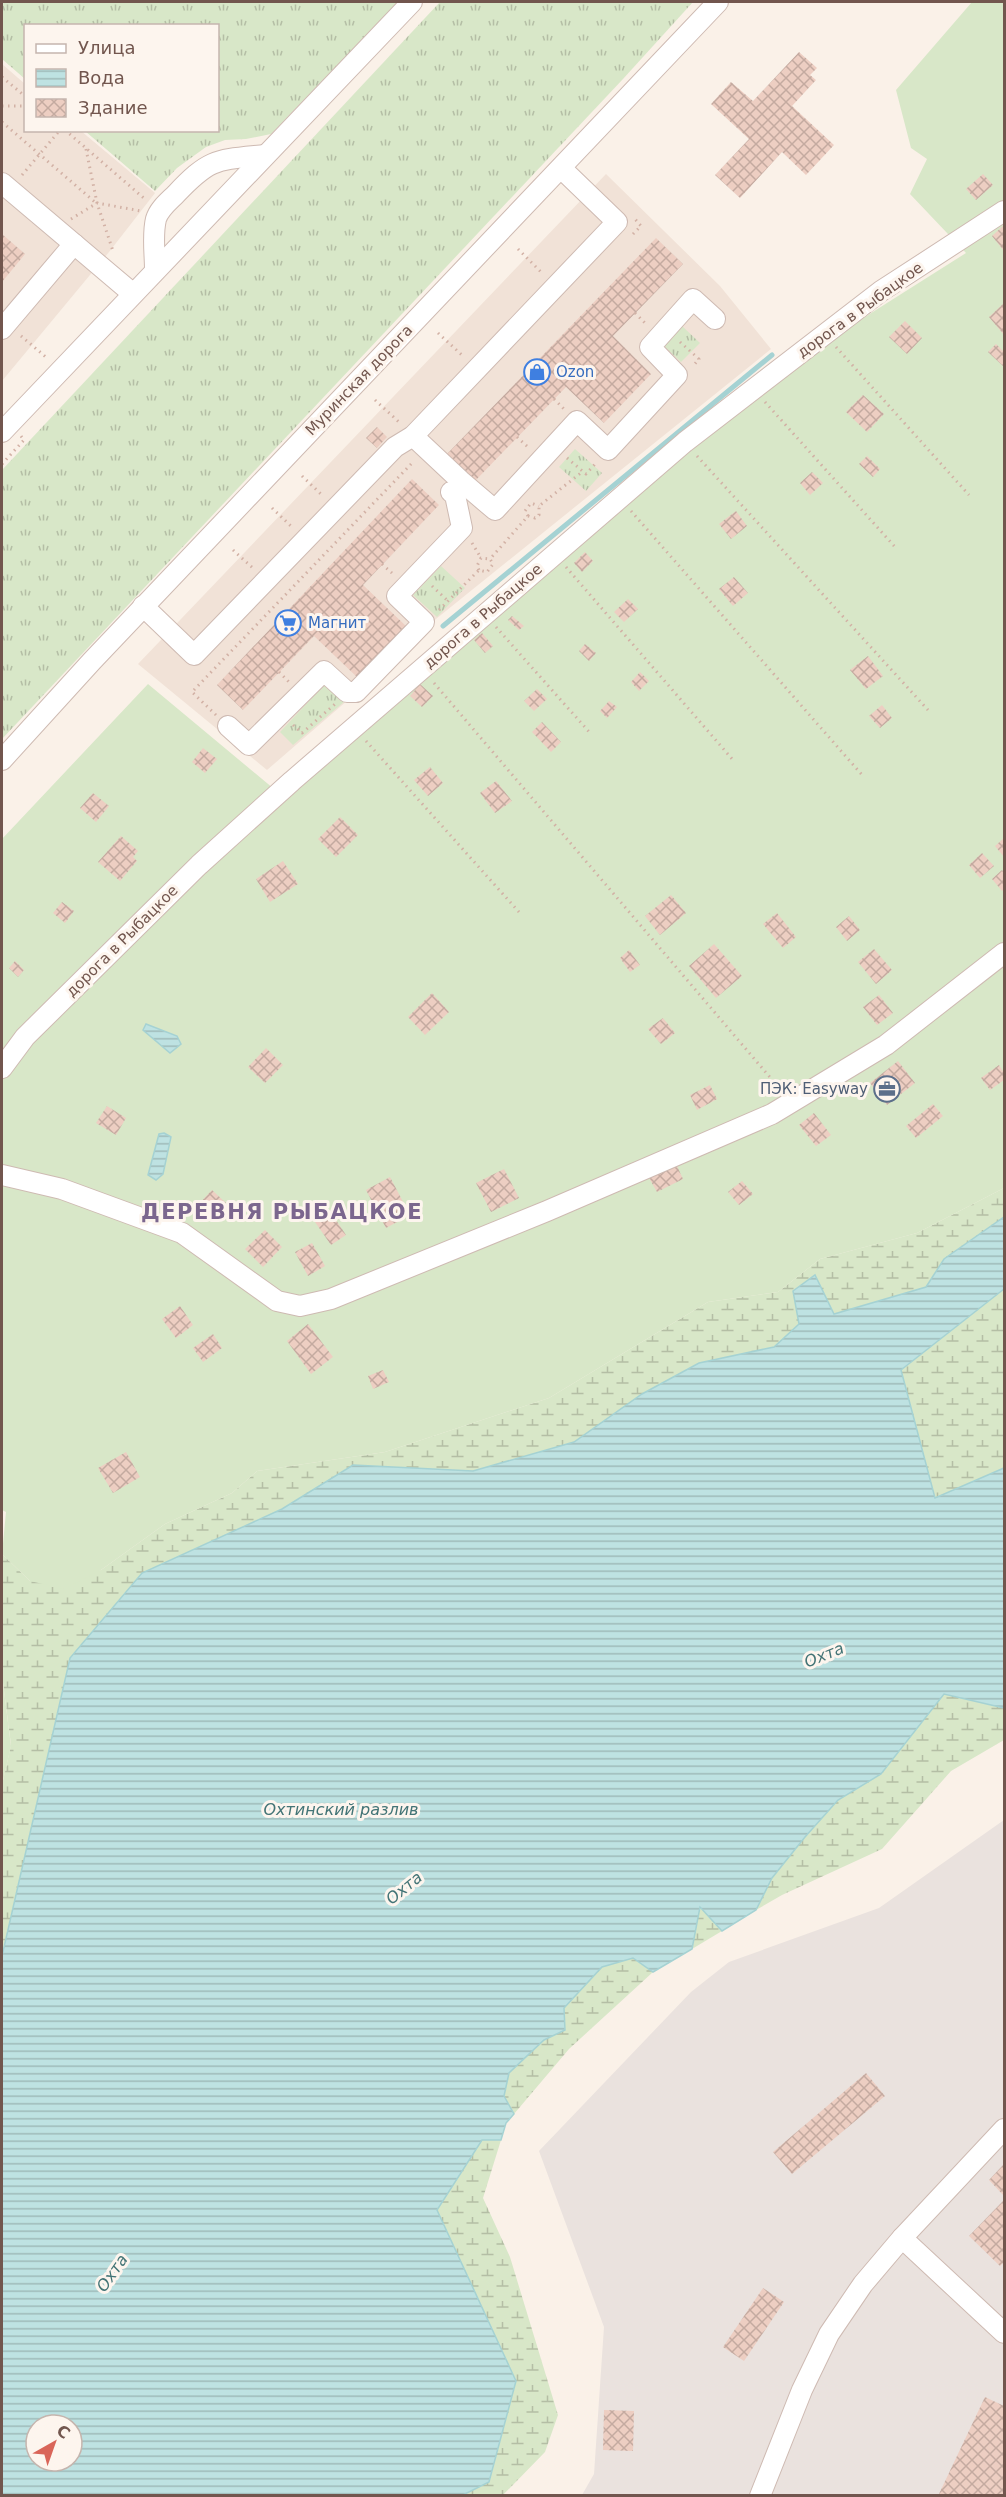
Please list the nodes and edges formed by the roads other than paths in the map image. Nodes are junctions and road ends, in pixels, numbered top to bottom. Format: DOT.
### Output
graph roads {
  1 [pos="412,2"];
  2 [pos="718,2"];
  3 [pos="265,156"];
  4 [pos="561,168"];
  5 [pos="5,186"];
  6 [pos="1005,211"];
  7 [pos="74,244"];
  8 [pos="155,270"];
  9 [pos="132,293"];
  10 [pos="716,319"];
  11 [pos="4,326"];
  12 [pos="2,432"];
  13 [pos="413,436"];
  14 [pos="451,492"];
  15 [pos="144,606"];
  16 [pos="228,726"];
  17 [pos="2,760"];
  18 [pos="1005,953"];
  19 [pos="2,1068"];
  20 [pos="2,1175"];
  21 [pos="1005,2129"];
  22 [pos="902,2238"];
  23 [pos="1005,2333"];
  24 [pos="760,2496"];
  1 -- 3 [label="street"];
  2 -- 4 [label="street, Муринская дорога"];
  3 -- 8 [label="street"];
  3 -- 8 [label="street"];
  4 -- 13 [label="street"];
  4 -- 15 [label="street, Муринская дорога"];
  5 -- 7 [label="street"];
  6 -- 19 [label="street, дорога в Рыбацкое"];
  7 -- 9 [label="street"];
  7 -- 11 [label="street"];
  8 -- 9 [label="street"];
  9 -- 12 [label="street"];
  10 -- 13 [label="street"];
  13 -- 15 [label="street"];
  14 -- 16 [label="street"];
  15 -- 17 [label="street, Муринская дорога"];
  18 -- 20 [label="street"];
  21 -- 22 [label="street"];
  22 -- 23 [label="street"];
  22 -- 24 [label="street"];
}
